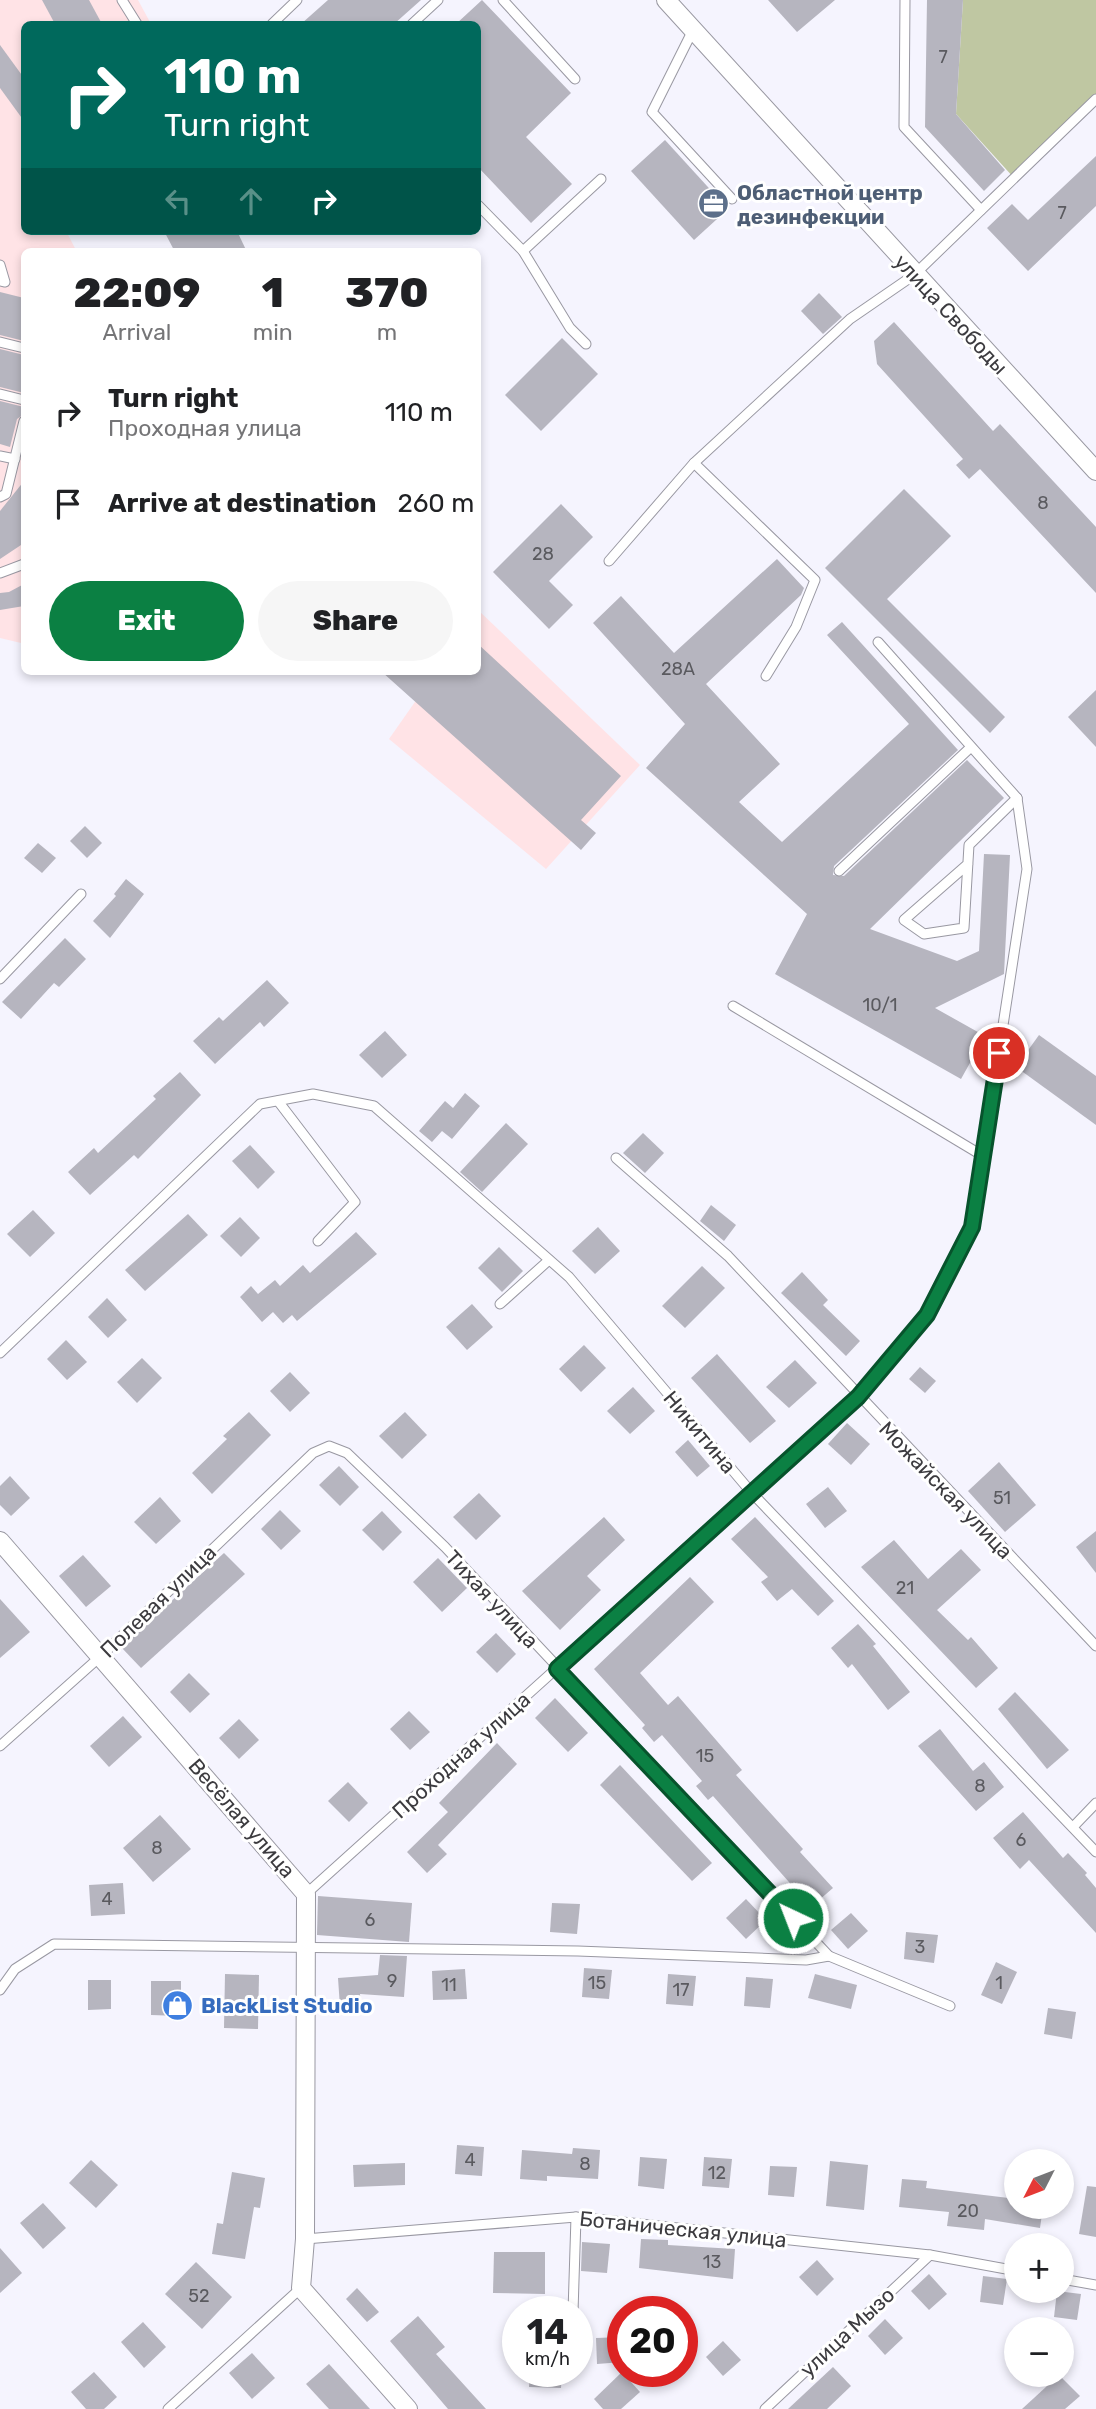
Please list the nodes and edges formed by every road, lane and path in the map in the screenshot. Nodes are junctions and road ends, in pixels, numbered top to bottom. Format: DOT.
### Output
graph roads {
  1 [pos="122,0"];
  2 [pos="297,0"];
  3 [pos="438,0"];
  4 [pos="503,0"];
  5 [pos="666,0"];
  6 [pos="905,0"];
  7 [pos="134,21"];
  8 [pos="275,21"];
  9 [pos="415,21"];
  10 [pos="693,30"];
  11 [pos="576,79"];
  12 [pos="1096,99"];
  13 [pos="601,179"];
  14 [pos="732,200"];
  15 [pos="481,208"];
  16 [pos="981,210"];
  17 [pos="523,251"];
  18 [pos="0,265"];
  19 [pos="914,275"];
  20 [pos="0,281"];
  21 [pos="0,342"];
  22 [pos="586,344"];
  23 [pos="21,347"];
  24 [pos="0,394"];
  25 [pos="21,399"];
  26 [pos="21,434"];
  27 [pos="0,456"];
  28 [pos="15,459"];
  29 [pos="694,463"];
  30 [pos="1096,471"];
  31 [pos="0,497"];
  32 [pos="609,561"];
  33 [pos="21,565"];
  34 [pos="0,573"];
  35 [pos="878,642"];
  36 [pos="766,676"];
  37 [pos="971,747"];
  38 [pos="1017,798"];
  39 [pos="968,864"];
  40 [pos="839,871"];
  41 [pos="81,894"];
  42 [pos="0,979"];
  43 [pos="733,1006"];
  44 [pos="278,1101"];
  45 [pos="983,1156"];
  46 [pos="616,1158"];
  47 [pos="318,1241"];
  48 [pos="549,1260"];
  49 [pos="500,1304"];
  50 [pos="0,1353"];
  51 [pos="858,1397"];
  52 [pos="313,1452"];
  53 [pos="751,1492"];
  54 [pos="0,1541"];
  55 [pos="1096,1646"];
  56 [pos="102,1656"];
  57 [pos="557,1669"];
  58 [pos="0,1746"];
  59 [pos="1096,1804"];
  60 [pos="1073,1827"];
  61 [pos="1096,1852"];
  62 [pos="306,1894"];
  63 [pos="305,1946"];
  64 [pos="829,1956"];
  65 [pos="0,1990"];
  66 [pos="950,2006"];
  67 [pos="576,2217"];
  68 [pos="305,2239"];
  69 [pos="930,2255"];
  70 [pos="1004,2269"];
  71 [pos="1074,2281"];
  72 [pos="1096,2285"];
  73 [pos="301,2288"];
  74 [pos="574,2296"];
  75 [pos="168,2409"];
  76 [pos="408,2409"];
  77 [pos="765,2409"];
  1 -- 7 [label="lane"];
  2 -- 8 [label="lane"];
  3 -- 9 [label="lane"];
  4 -- 11 [label="lane"];
  5 -- 10 [label="street, улица Свободы"];
  6 -- 16 [label="lane"];
  10 -- 14 [label="lane"];
  10 -- 19 [label="street, улица Свободы"];
  12 -- 16 [label="lane"];
  13 -- 17 [label="lane"];
  15 -- 17 [label="lane"];
  16 -- 19 [label="lane"];
  17 -- 22 [label="lane"];
  18 -- 20 [label="lane"];
  19 -- 29 [label="lane"];
  19 -- 30 [label="street, улица Свободы"];
  21 -- 23 [label="lane"];
  24 -- 25 [label="lane"];
  26 -- 28 [label="lane"];
  27 -- 28 [label="lane"];
  28 -- 31 [label="lane"];
  29 -- 32 [label="lane"];
  29 -- 36 [label="lane"];
  33 -- 34 [label="lane"];
  35 -- 37 [label="lane"];
  37 -- 38 [label="lane"];
  37 -- 40 [label="lane"];
  38 -- 39 [label="lane"];
  38 -- 45 [label="lane, Проходная улица"];
  39 -- 39 [label="lane"];
  41 -- 42 [label="lane"];
  43 -- 45 [label="lane"];
  44 -- 47 [label="lane"];
  44 -- 48 [label="lane, Никитина"];
  44 -- 50 [label="lane, Никитина"];
  45 -- 51 [label="lane, Проходная улица"];
  46 -- 51 [label="lane, Можайская улица"];
  48 -- 49 [label="lane"];
  48 -- 53 [label="lane, Никитина"];
  51 -- 53 [label="lane, Проходная улица"];
  51 -- 55 [label="lane, Можайская улица"];
  52 -- 56 [label="lane, Полевая улица"];
  52 -- 57 [label="lane, Тихая улица"];
  53 -- 57 [label="lane, Проходная улица"];
  53 -- 60 [label="lane, Никитина"];
  54 -- 56 [label="street, Весёлая улица"];
  56 -- 58 [label="lane, Полевая улица"];
  56 -- 62 [label="street, Весёлая улица"];
  57 -- 62 [label="lane, Проходная улица"];
  57 -- 64 [label="lane, Тихая улица"];
  59 -- 60 [label="lane"];
  60 -- 61 [label="lane, Никитина"];
  62 -- 63 [label="street, Весёлая улица"];
  63 -- 64 [label="lane"];
  63 -- 65 [label="lane"];
  63 -- 68 [label="street, Весёлая улица"];
  64 -- 66 [label="lane, Тихая улица"];
  67 -- 68 [label="lane, Ботаническая улица"];
  67 -- 69 [label="lane, Ботаническая улица"];
  67 -- 74 [label="lane"];
  68 -- 73 [label="street, Весёлая улица"];
  69 -- 70 [label="lane, Ботаническая улица"];
  69 -- 77 [label="lane, улица Мызо"];
  71 -- 72 [label="lane"];
  73 -- 75 [label="lane"];
  73 -- 76 [label="street"];
}
